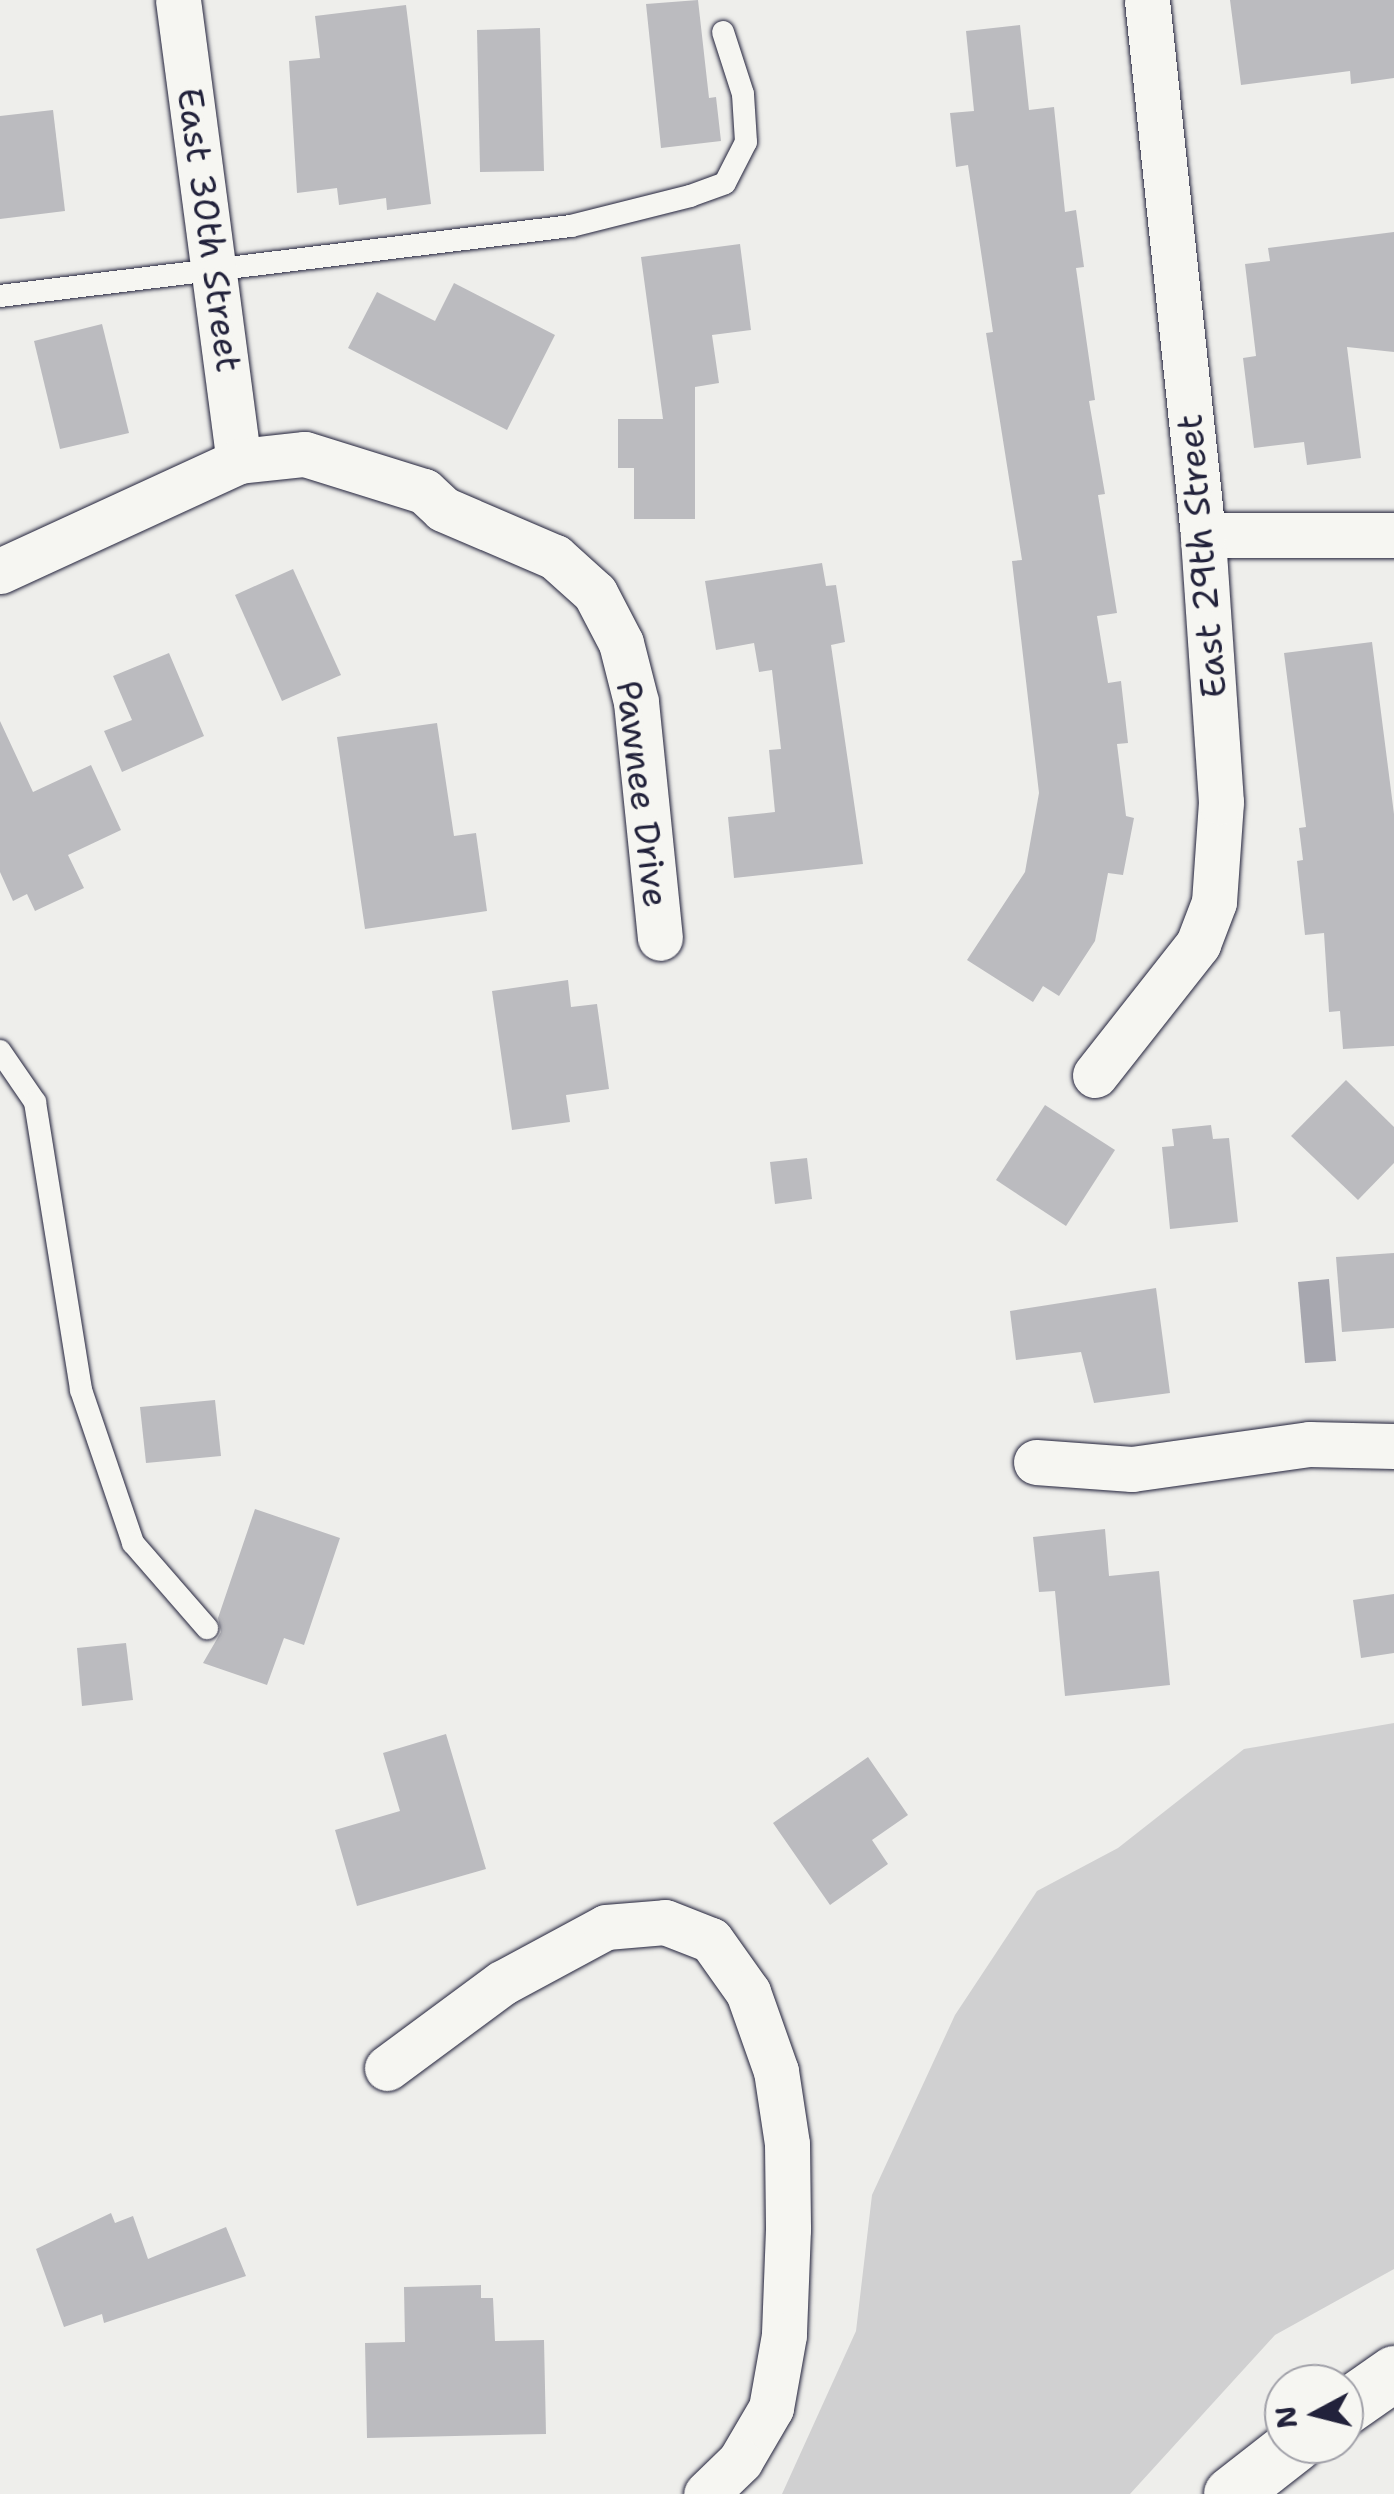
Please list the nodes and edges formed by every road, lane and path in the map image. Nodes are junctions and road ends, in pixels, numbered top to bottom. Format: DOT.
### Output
graph roads {
  1 [pos="178,0"];
  2 [pos="1147,0"];
  3 [pos="723,32"];
  4 [pos="214,270"];
  5 [pos="0,296"];
  6 [pos="240,461"];
  7 [pos="1203,535"];
  8 [pos="1394,535"];
  9 [pos="0,572"];
  10 [pos="660,938"];
  11 [pos="0,1051"];
  12 [pos="1096,1074"];
  13 [pos="1394,1446"];
  14 [pos="1036,1462"];
  15 [pos="206,1628"];
  16 [pos="387,2068"];
  17 [pos="1394,2373"];
  18 [pos="1364,2394"];
  19 [pos="1269,2464"];
  20 [pos="706,2494"];
  21 [pos="1231,2494"];
  1 -- 4 [label="street, East 30th Street"];
  2 -- 7 [label="street, East 29th Street"];
  3 -- 4 [label="lane"];
  4 -- 5 [label="lane"];
  4 -- 6 [label="street, East 30th Street"];
  6 -- 9 [label="street, Pawnee Drive"];
  6 -- 10 [label="street, Pawnee Drive"];
  7 -- 8 [label="street"];
  7 -- 12 [label="street, East 29th Street"];
  11 -- 15 [label="lane"];
  13 -- 14 [label="street"];
  16 -- 20 [label="street"];
  17 -- 18 [label="main road"];
  19 -- 21 [label="main road"];
}
